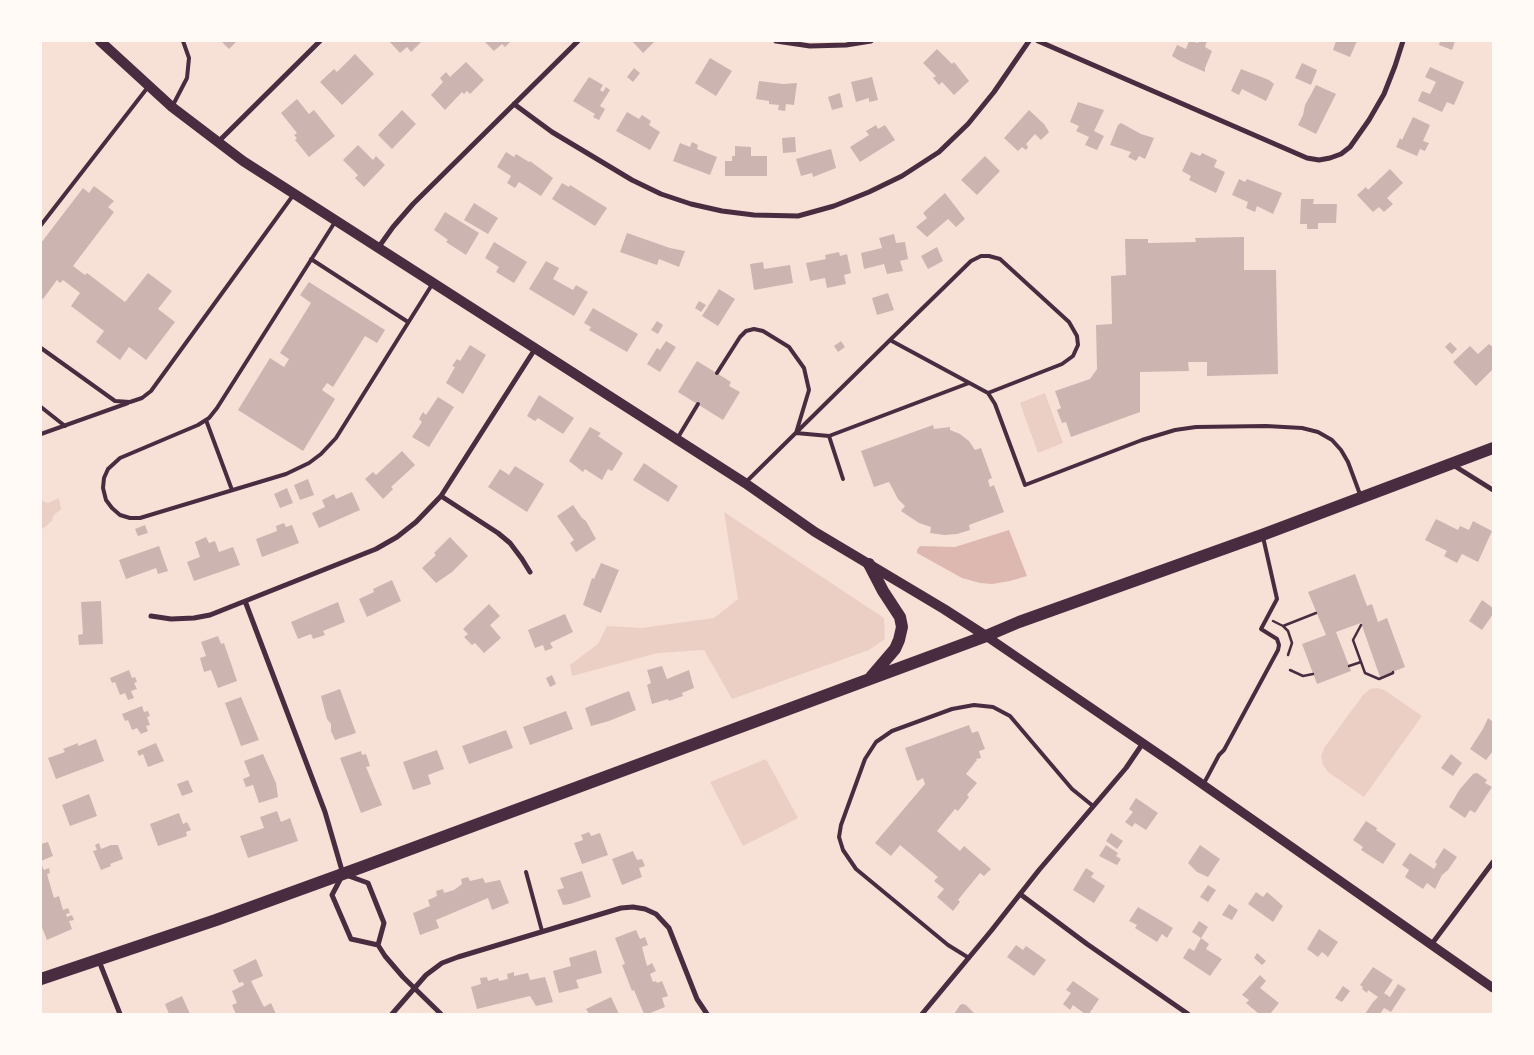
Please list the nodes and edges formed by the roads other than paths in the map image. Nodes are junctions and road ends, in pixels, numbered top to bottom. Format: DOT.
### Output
graph roads {
  1 [pos="100,41"];
  2 [pos="183,41"];
  3 [pos="320,41"];
  4 [pos="578,41"];
  5 [pos="776,41"];
  6 [pos="872,41"];
  7 [pos="1029,41"];
  8 [pos="1038,41"];
  9 [pos="1403,41"];
  10 [pos="148,87"];
  11 [pos="514,104"];
  12 [pos="172,108"];
  13 [pos="217,143"];
  14 [pos="294,194"];
  15 [pos="336,220"];
  16 [pos="41,225"];
  17 [pos="378,248"];
  18 [pos="311,259"];
  19 [pos="433,283"];
  20 [pos="408,322"];
  21 [pos="890,340"];
  22 [pos="41,348"];
  23 [pos="535,349"];
  24 [pos="717,373"];
  25 [pos="968,383"];
  26 [pos="988,393"];
  27 [pos="130,402"];
  28 [pos="698,404"];
  29 [pos="41,408"];
  30 [pos="206,420"];
  31 [pos="65,426"];
  32 [pos="796,433"];
  33 [pos="41,434"];
  34 [pos="829,436"];
  35 [pos="677,439"];
  36 [pos="1493,448"];
  37 [pos="1451,464"];
  38 [pos="843,479"];
  39 [pos="746,483"];
  40 [pos="232,490"];
  41 [pos="1493,490"];
  42 [pos="441,496"];
  43 [pos="1362,498"];
  44 [pos="1262,535"];
  45 [pos="870,564"];
  46 [pos="530,572"];
  47 [pos="245,601"];
  48 [pos="151,616"];
  49 [pos="986,636"];
  50 [pos="869,679"];
  51 [pos="1143,743"];
  52 [pos="1203,785"];
  53 [pos="1093,806"];
  54 [pos="1493,862"];
  55 [pos="526,872"];
  56 [pos="343,874"];
  57 [pos="1020,894"];
  58 [pos="542,932"];
  59 [pos="378,945"];
  60 [pos="1431,945"];
  61 [pos="969,958"];
  62 [pos="98,959"];
  63 [pos="41,979"];
  64 [pos="415,988"];
  65 [pos="1493,988"];
  66 [pos="702,1009"];
  67 [pos="120,1014"];
  68 [pos="392,1014"];
  69 [pos="441,1014"];
  70 [pos="697,1014"];
  71 [pos="707,1014"];
  72 [pos="922,1014"];
  73 [pos="1188,1014"];
  1 -- 10 [label="main road"];
  2 -- 12 [label="lane"];
  3 -- 13 [label="street"];
  4 -- 11 [label="street"];
  5 -- 6 [label="street"];
  7 -- 11 [label="street"];
  8 -- 9 [label="street"];
  10 -- 12 [label="main road"];
  10 -- 16 [label="lane"];
  11 -- 17 [label="street"];
  12 -- 13 [label="main road"];
  13 -- 14 [label="main road"];
  14 -- 15 [label="main road"];
  14 -- 27 [label="lane"];
  15 -- 17 [label="main road"];
  15 -- 18 [label="lane"];
  17 -- 19 [label="main road"];
  18 -- 20 [label="lane"];
  18 -- 30 [label="lane"];
  19 -- 20 [label="lane"];
  19 -- 23 [label="main road"];
  20 -- 40 [label="lane"];
  21 -- 25 [label="lane"];
  21 -- 26 [label="lane"];
  21 -- 32 [label="lane"];
  22 -- 27 [label="lane"];
  23 -- 35 [label="main road"];
  23 -- 42 [label="street"];
  24 -- 32 [label="lane"];
  25 -- 26 [label="lane"];
  25 -- 34 [label="lane"];
  26 -- 43 [label="lane"];
  27 -- 31 [label="lane"];
  28 -- 35 [label="lane"];
  29 -- 31 [label="lane"];
  30 -- 40 [label="lane"];
  30 -- 40 [label="lane"];
  31 -- 33 [label="lane"];
  32 -- 34 [label="lane"];
  32 -- 39 [label="lane"];
  34 -- 38 [label="lane"];
  35 -- 39 [label="main road"];
  36 -- 37 [label="main road"];
  37 -- 41 [label="street"];
  37 -- 43 [label="main road"];
  39 -- 45 [label="main road"];
  42 -- 46 [label="street"];
  42 -- 47 [label="street"];
  43 -- 44 [label="main road"];
  44 -- 49 [label="main road"];
  44 -- 52 [label="lane"];
  45 -- 49 [label="main road"];
  45 -- 50 [label="main road"];
  47 -- 48 [label="street"];
  47 -- 56 [label="street"];
  49 -- 50 [label="main road"];
  49 -- 51 [label="street"];
  50 -- 56 [label="main road"];
  51 -- 52 [label="street"];
  51 -- 53 [label="street"];
  52 -- 60 [label="street"];
  53 -- 57 [label="street"];
  53 -- 61 [label="lane"];
  54 -- 60 [label="street"];
  55 -- 58 [label="lane"];
  56 -- 59 [label="street"];
  56 -- 59 [label="street"];
  56 -- 62 [label="main road"];
  57 -- 61 [label="street"];
  57 -- 73 [label="street"];
  58 -- 64 [label="street"];
  58 -- 66 [label="street"];
  59 -- 64 [label="street"];
  60 -- 65 [label="street"];
  61 -- 72 [label="street"];
  62 -- 63 [label="main road"];
  62 -- 67 [label="street"];
  64 -- 68 [label="street"];
  64 -- 69 [label="street"];
  66 -- 70 [label="street"];
  66 -- 71 [label="street"];
}
